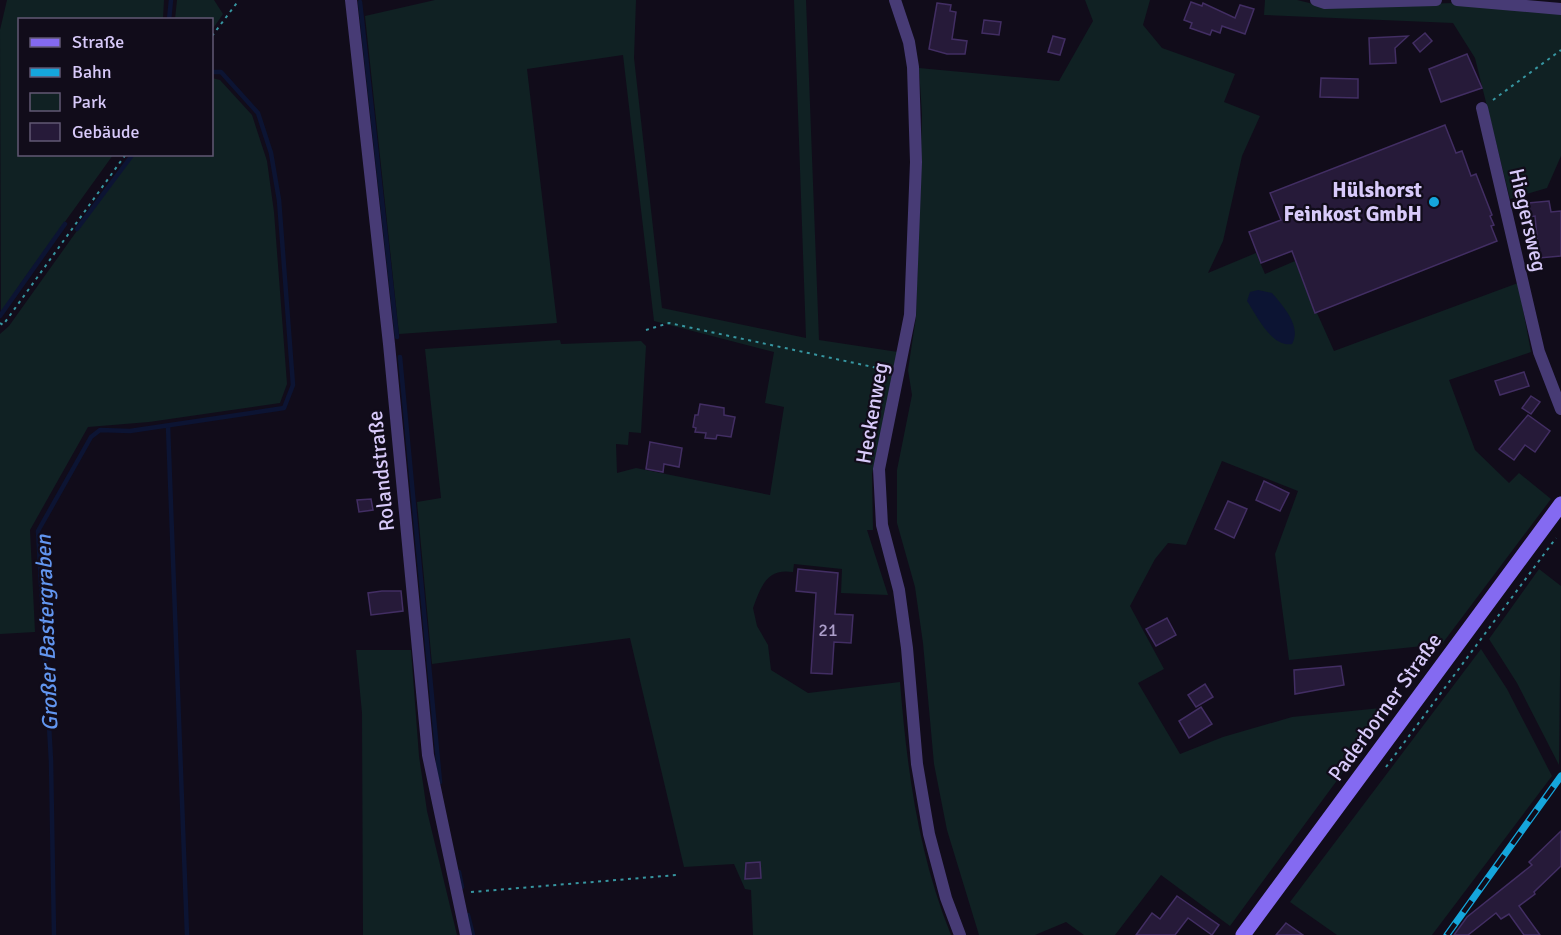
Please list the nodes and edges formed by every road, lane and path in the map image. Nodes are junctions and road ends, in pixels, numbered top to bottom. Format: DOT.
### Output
graph roads {
  1 [pos="239,0"];
  2 [pos="351,0"];
  3 [pos="895,0"];
  4 [pos="1316,0"];
  5 [pos="1436,0"];
  6 [pos="1457,0"];
  7 [pos="1561,9"];
  8 [pos="213,35"];
  9 [pos="1561,50"];
  10 [pos="1482,108"];
  11 [pos="125,156"];
  12 [pos="0,323"];
  13 [pos="646,330"];
  14 [pos="899,373"];
  15 [pos="1561,409"];
  16 [pos="1561,504"];
  17 [pos="678,875"];
  18 [pos="456,893"];
  19 [pos="466,935"];
  20 [pos="960,935"];
  21 [pos="1243,935"];
  1 -- 8 [label="path"];
  2 -- 18 [label="street, Rolandstraße"];
  3 -- 14 [label="street, Heckenweg"];
  4 -- 5 [label="street"];
  6 -- 7 [label="street"];
  9 -- 10 [label="path"];
  10 -- 15 [label="street, Hiegersweg"];
  11 -- 12 [label="path"];
  13 -- 14 [label="path"];
  14 -- 20 [label="street, Heckenweg"];
  16 -- 21 [label="main road, Paderborner Straße"];
  17 -- 18 [label="path"];
  18 -- 19 [label="street, Rolandstraße"];
}
